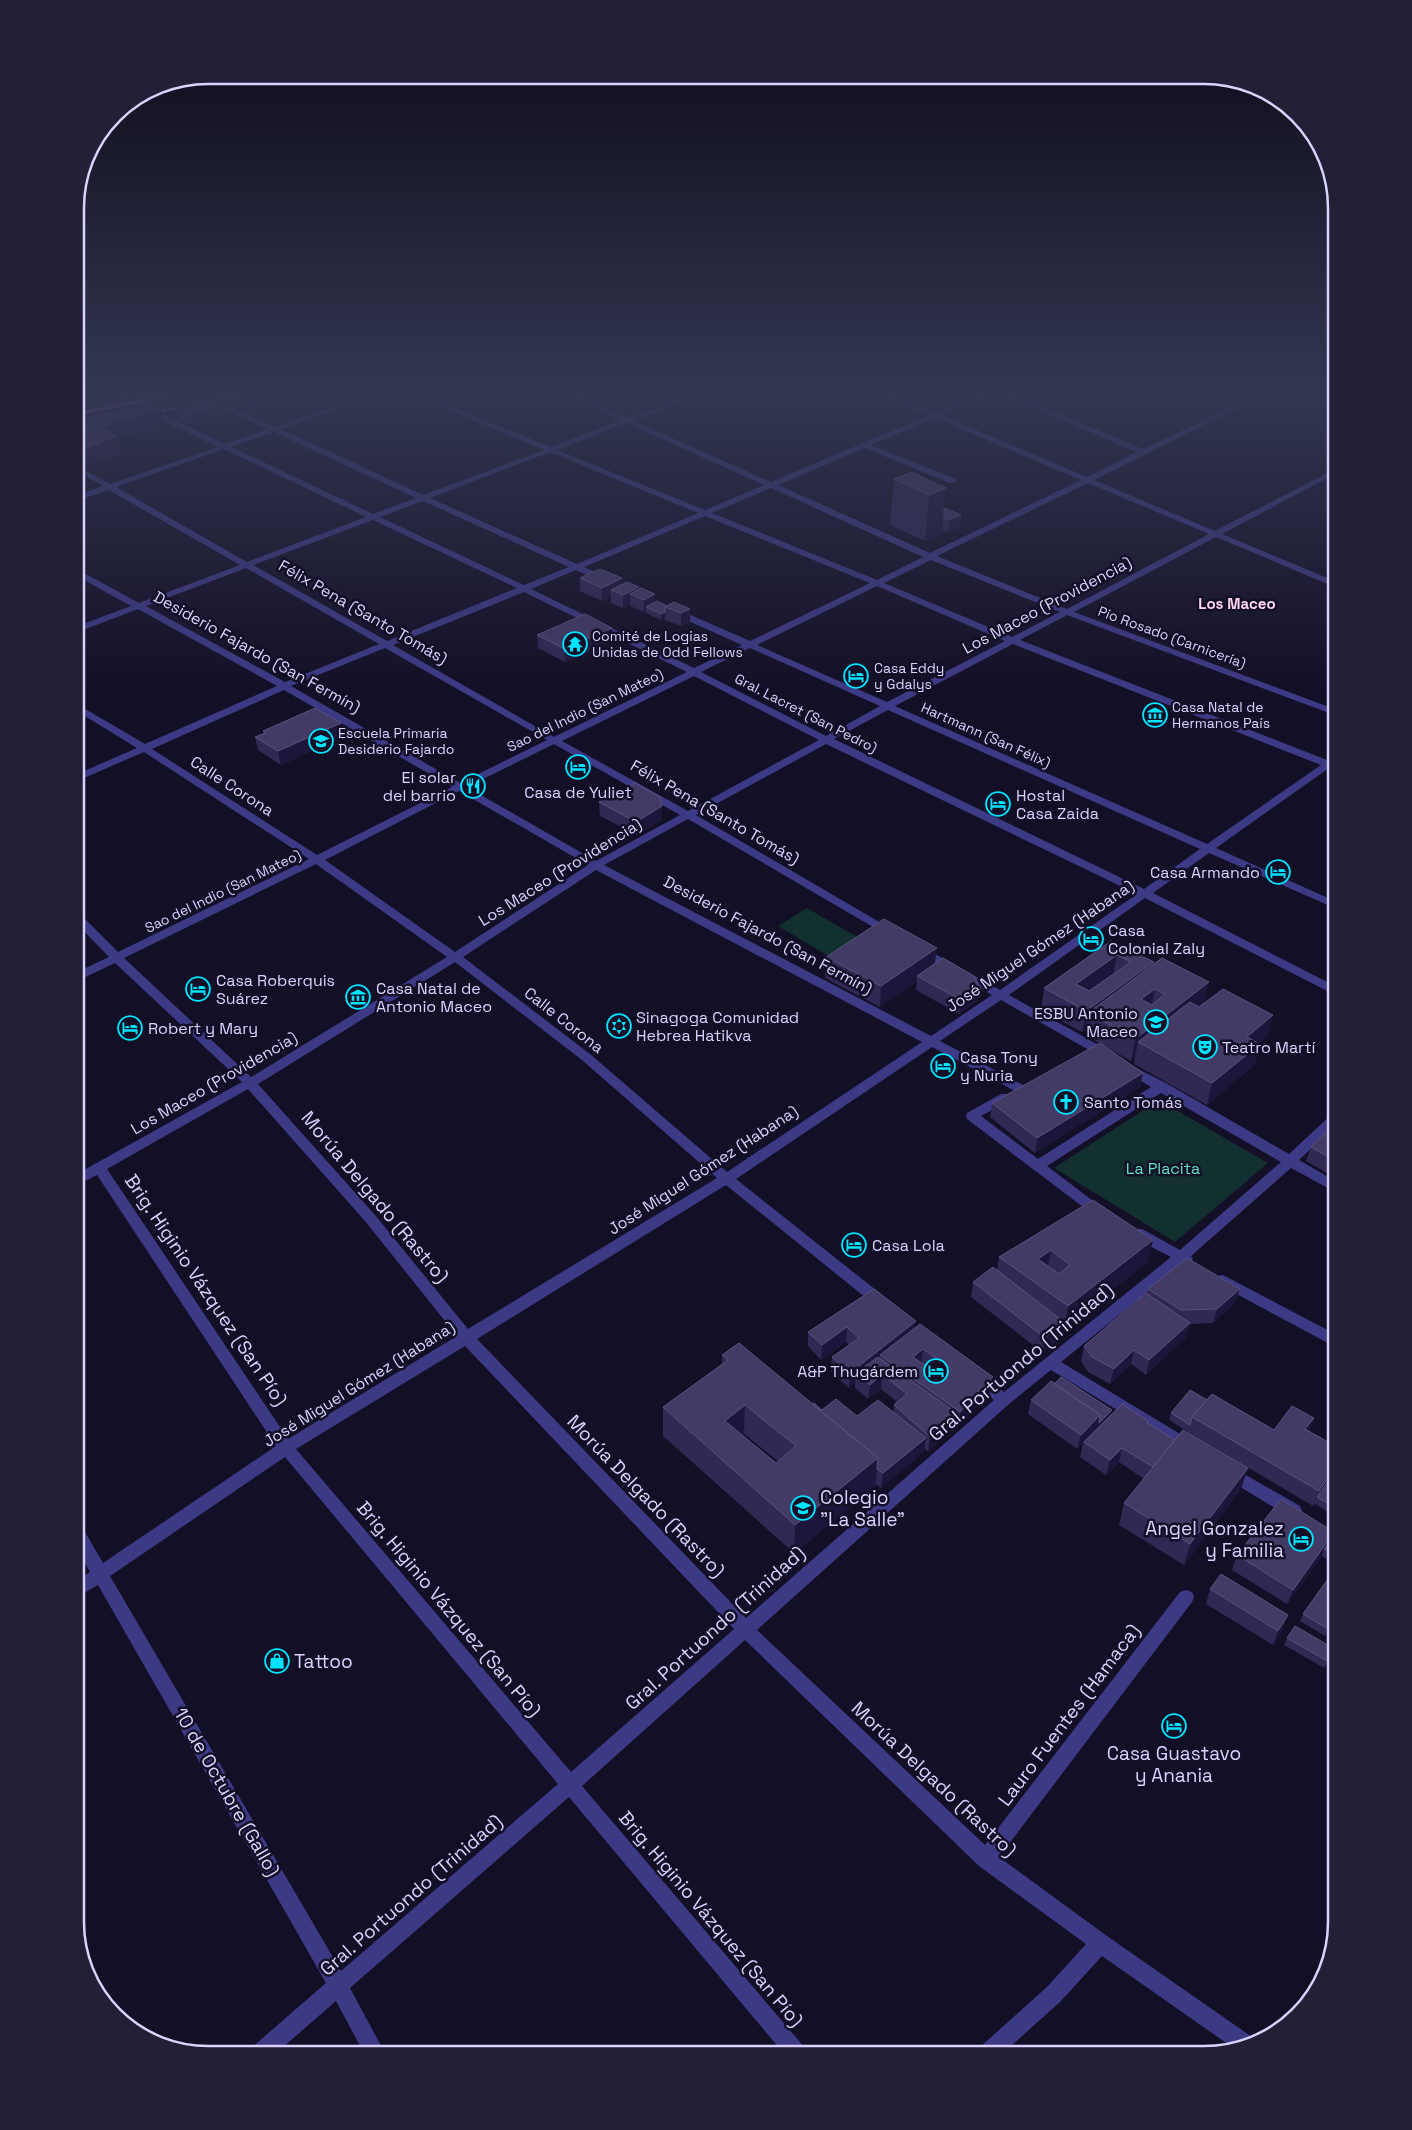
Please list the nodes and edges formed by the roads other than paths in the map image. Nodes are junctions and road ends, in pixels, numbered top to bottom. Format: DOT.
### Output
graph roads {
  1 [pos="103,489"];
  2 [pos="114,489"];
  3 [pos="312,489"];
  4 [pos="405,489"];
  5 [pos="445,489"];
  6 [pos="648,489"];
  7 [pos="763,489"];
  8 [pos="779,489"];
  9 [pos="1068,489"];
  10 [pos="1110,489"];
  11 [pos="1300,489"];
  12 [pos="84,496"];
  13 [pos="423,498"];
  14 [pos="704,513"];
  15 [pos="372,518"];
  16 [pos="1214,535"];
  17 [pos="929,556"];
  18 [pos="248,565"];
  19 [pos="577,567"];
  20 [pos="84,576"];
  21 [pos="875,582"];
  22 [pos="1328,582"];
  23 [pos="613,584"];
  24 [pos="523,588"];
  25 [pos="138,606"];
  26 [pos="668,608"];
  27 [pos="1067,612"];
  28 [pos="84,627"];
  29 [pos="1014,641"];
  30 [pos="387,644"];
  31 [pos="749,645"];
  32 [pos="694,672"];
  33 [pos="284,686"];
  34 [pos="888,706"];
  35 [pos="1328,710"];
  36 [pos="84,711"];
  37 [pos="825,739"];
  38 [pos="555,741"];
  39 [pos="146,748"];
  40 [pos="1328,761"];
  41 [pos="1328,767"];
  42 [pos="84,775"];
  43 [pos="459,787"];
  44 [pos="688,815"];
  45 [pos="1209,849"];
  46 [pos="316,860"];
  47 [pos="596,865"];
  48 [pos="1146,894"];
  49 [pos="1328,902"];
  50 [pos="84,923"];
  51 [pos="898,937"];
  52 [pos="915,947"];
  53 [pos="455,957"];
  54 [pos="117,958"];
  55 [pos="84,974"];
  56 [pos="1328,987"];
  57 [pos="1000,996"];
  58 [pos="932,1040"];
  59 [pos="250,1083"];
  60 [pos="1162,1086"];
  61 [pos="1328,1125"];
  62 [pos="1290,1161"];
  63 [pos="1037,1166"];
  64 [pos="99,1168"];
  65 [pos="84,1176"];
  66 [pos="726,1179"];
  67 [pos="1328,1183"];
  68 [pos="1111,1219"];
  69 [pos="1128,1228"];
  70 [pos="1181,1257"];
  71 [pos="888,1308"];
  72 [pos="1328,1337"];
  73 [pos="467,1338"];
  74 [pos="1051,1362"];
  75 [pos="965,1369"];
  76 [pos="1004,1400"];
  77 [pos="286,1448"];
  78 [pos="1200,1453"];
  79 [pos="1216,1463"];
  80 [pos="1306,1517"];
  81 [pos="84,1545"];
  82 [pos="102,1574"];
  83 [pos="84,1585"];
  84 [pos="1186,1597"];
  85 [pos="746,1630"];
  86 [pos="570,1786"];
  87 [pos="986,1859"];
  88 [pos="1100,1943"];
  89 [pos="338,1985"];
  90 [pos="1240,2041"];
  91 [pos="268,2046"];
  92 [pos="371,2046"];
  93 [pos="790,2046"];
  94 [pos="996,2046"];
  1 -- 12 [label="street"];
  2 -- 18 [label="street, Félix Pena (Santo Tomás)"];
  3 -- 15 [label="street, Gral. Lacret (San Pedro)"];
  4 -- 13 [label="street"];
  5 -- 13 [label="street"];
  6 -- 14 [label="street"];
  7 -- 14 [label="street"];
  8 -- 17 [label="street, Pío Rosado (Carnicería)"];
  9 -- 17 [label="street, Sao del Indio (San Mateo)"];
  10 -- 16 [label="street"];
  11 -- 16 [label="street, Los Maceo (Providencia)"];
  13 -- 15 [label="street"];
  13 -- 19 [label="street"];
  14 -- 19 [label="street"];
  14 -- 21 [label="street"];
  15 -- 18 [label="street"];
  15 -- 24 [label="street, Gral. Lacret (San Pedro)"];
  16 -- 22 [label="street"];
  16 -- 27 [label="street, Los Maceo (Providencia)"];
  17 -- 21 [label="street, Sao del Indio (San Mateo)"];
  17 -- 27 [label="street, Pío Rosado (Carnicería)"];
  18 -- 25 [label="street"];
  18 -- 30 [label="street, Félix Pena (Santo Tomás)"];
  19 -- 23 [label="street"];
  19 -- 24 [label="street"];
  20 -- 25 [label="street, Desiderio Fajardo (San Fermín)"];
  21 -- 29 [label="street"];
  21 -- 31 [label="street, Sao del Indio (San Mateo)"];
  24 -- 30 [label="street"];
  24 -- 32 [label="street, Gral. Lacret (San Pedro)"];
  25 -- 28 [label="street"];
  25 -- 33 [label="street, Desiderio Fajardo (San Fermín)"];
  26 -- 31 [label="street, Hartmann (San Félix)"];
  27 -- 29 [label="street, Los Maceo (Providencia)"];
  27 -- 35 [label="street, Pío Rosado (Carnicería)"];
  29 -- 34 [label="street, Los Maceo (Providencia)"];
  29 -- 40 [label="street"];
  30 -- 33 [label="street"];
  30 -- 38 [label="street, Félix Pena (Santo Tomás)"];
  31 -- 32 [label="street, Sao del Indio (San Mateo)"];
  31 -- 34 [label="street, Hartmann (San Félix)"];
  32 -- 37 [label="street, Gral. Lacret (San Pedro)"];
  32 -- 38 [label="street, Sao del Indio (San Mateo)"];
  33 -- 39 [label="street"];
  33 -- 43 [label="street, Desiderio Fajardo (San Fermín)"];
  34 -- 37 [label="street, Los Maceo (Providencia)"];
  34 -- 45 [label="street, Hartmann (San Félix)"];
  36 -- 39 [label="street, Calle Corona"];
  37 -- 44 [label="street, Los Maceo (Providencia)"];
  37 -- 48 [label="street, Gral. Lacret (San Pedro)"];
  38 -- 43 [label="street, Sao del Indio (San Mateo)"];
  38 -- 44 [label="street, Félix Pena (Santo Tomás)"];
  39 -- 42 [label="street"];
  39 -- 46 [label="street, Calle Corona"];
  41 -- 45 [label="street, José Miguel Gómez (Habana)"];
  43 -- 46 [label="street, Sao del Indio (San Mateo)"];
  43 -- 47 [label="street, Desiderio Fajardo (San Fermín)"];
  44 -- 47 [label="street, Los Maceo (Providencia)"];
  44 -- 51 [label="street, Félix Pena (Santo Tomás)"];
  45 -- 48 [label="street, José Miguel Gómez (Habana)"];
  45 -- 49 [label="street, Hartmann (San Félix)"];
  46 -- 53 [label="street, Calle Corona"];
  46 -- 54 [label="street, Sao del Indio (San Mateo)"];
  47 -- 53 [label="street, Los Maceo (Providencia)"];
  47 -- 58 [label="street, Desiderio Fajardo (San Fermín)"];
  48 -- 56 [label="street, Gral. Lacret (San Pedro)"];
  48 -- 57 [label="street, José Miguel Gómez (Habana)"];
  50 -- 54 [label="street, Morúa Delgado (Rastro)"];
  52 -- 57 [label="street"];
  53 -- 59 [label="street, Los Maceo (Providencia)"];
  53 -- 66 [label="street, Calle Corona"];
  54 -- 55 [label="street, Sao del Indio (San Mateo)"];
  54 -- 59 [label="street, Morúa Delgado (Rastro)"];
  57 -- 58 [label="street, José Miguel Gómez (Habana)"];
  57 -- 60 [label="street"];
  58 -- 63 [label="street, Desiderio Fajardo (San Fermín)"];
  58 -- 66 [label="street, José Miguel Gómez (Habana)"];
  59 -- 64 [label="street, Los Maceo (Providencia)"];
  59 -- 73 [label="street, Morúa Delgado (Rastro)"];
  60 -- 62 [label="street"];
  60 -- 63 [label="street"];
  61 -- 62 [label="street, Gral. Portuondo (Trinidad)"];
  62 -- 67 [label="street"];
  62 -- 70 [label="street, Gral. Portuondo (Trinidad)"];
  63 -- 68 [label="street, Desiderio Fajardo (San Fermín)"];
  64 -- 65 [label="street, Los Maceo (Providencia)"];
  64 -- 77 [label="street, Brig. Higinio Vázquez (San Pío)"];
  66 -- 71 [label="street, Calle Corona"];
  66 -- 73 [label="street, José Miguel Gómez (Habana)"];
  69 -- 70 [label="street"];
  70 -- 72 [label="street"];
  70 -- 74 [label="street, Gral. Portuondo (Trinidad)"];
  73 -- 77 [label="street, José Miguel Gómez (Habana)"];
  73 -- 85 [label="street, Morúa Delgado (Rastro)"];
  74 -- 76 [label="street, Gral. Portuondo (Trinidad)"];
  74 -- 78 [label="street"];
  75 -- 76 [label="street"];
  76 -- 85 [label="street, Gral. Portuondo (Trinidad)"];
  77 -- 82 [label="street, José Miguel Gómez (Habana)"];
  77 -- 86 [label="street, Brig. Higinio Vázquez (San Pío)"];
  79 -- 80 [label="street"];
  81 -- 82 [label="street, 10 de Octubre (Gallo)"];
  82 -- 83 [label="street, José Miguel Gómez (Habana)"];
  82 -- 89 [label="street, 10 de Octubre (Gallo)"];
  84 -- 87 [label="street, Lauro Fuentes (Hamaca)"];
  85 -- 86 [label="street, Gral. Portuondo (Trinidad)"];
  85 -- 87 [label="street, Morúa Delgado (Rastro)"];
  86 -- 89 [label="street, Gral. Portuondo (Trinidad)"];
  86 -- 93 [label="street, Brig. Higinio Vázquez (San Pío)"];
  87 -- 88 [label="street, Morúa Delgado (Rastro)"];
  88 -- 90 [label="street, Morúa Delgado (Rastro)"];
  88 -- 94 [label="street"];
  89 -- 91 [label="street, Gral. Portuondo (Trinidad)"];
  89 -- 92 [label="street, 10 de Octubre (Gallo)"];
}
